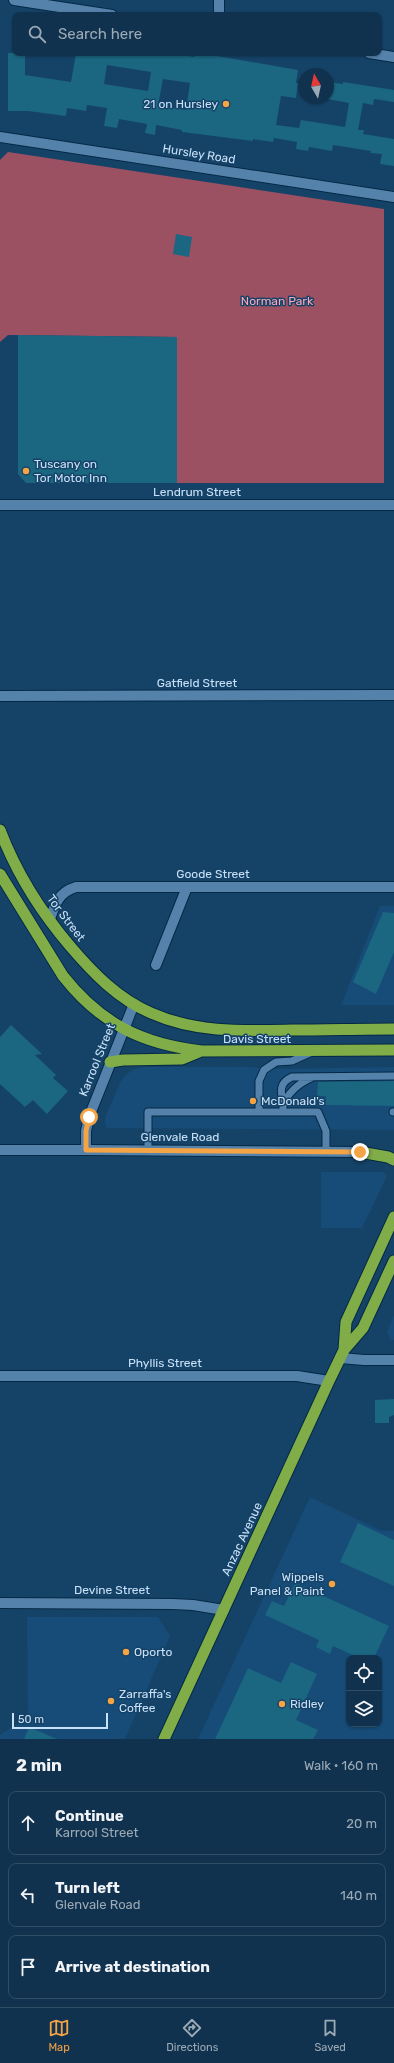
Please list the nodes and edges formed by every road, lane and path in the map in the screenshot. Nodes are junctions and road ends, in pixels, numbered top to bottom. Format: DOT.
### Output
graph roads {
  1 [pos="14,0"];
  2 [pos="219,0"];
  3 [pos="92,12"];
  4 [pos="219,12"];
  5 [pos="382,54"];
  6 [pos="394,56"];
  7 [pos="0,137"];
  8 [pos="394,197"];
  9 [pos="0,505"];
  10 [pos="394,505"];
  11 [pos="394,695"];
  12 [pos="0,696"];
  13 [pos="0,830"];
  14 [pos="0,874"];
  15 [pos="187,887"];
  16 [pos="394,887"];
  17 [pos="50,919"];
  18 [pos="156,964"];
  19 [pos="134,1004"];
  20 [pos="394,1029"];
  21 [pos="124,1030"];
  22 [pos="394,1050"];
  23 [pos="202,1051"];
  24 [pos="314,1051"];
  25 [pos="110,1062"];
  26 [pos="394,1076"];
  27 [pos="314,1077"];
  28 [pos="283,1109"];
  29 [pos="259,1112"];
  30 [pos="0,1150"];
  31 [pos="86,1150"];
  32 [pos="148,1150"];
  33 [pos="326,1150"];
  34 [pos="360,1152"];
  35 [pos="394,1160"];
  36 [pos="394,1208"];
  37 [pos="392,1220"];
  38 [pos="394,1261"];
  39 [pos="342,1354"];
  40 [pos="394,1360"];
  41 [pos="0,1376"];
  42 [pos="329,1381"];
  43 [pos="0,1603"];
  44 [pos="224,1610"];
  45 [pos="164,1739"];
  1 -- 3 [label="street"];
  2 -- 4 [label="street"];
  5 -- 6 [label="street"];
  7 -- 8 [label="street, Hursley Road"];
  9 -- 10 [label="street, Lendrum Street"];
  11 -- 12 [label="street, Gatfield Street"];
  13 -- 17 [label="highway, Tor Street"];
  14 -- 21 [label="highway"];
  15 -- 16 [label="street, Goode Street"];
  15 -- 17 [label="street, Goode Street"];
  15 -- 18 [label="street"];
  17 -- 19 [label="highway, Tor Street"];
  19 -- 20 [label="highway, Davis Street"];
  19 -- 21 [label="street, Karrool Street"];
  21 -- 23 [label="highway, Davis Street"];
  21 -- 25 [label="street, Karrool Street"];
  22 -- 24 [label="highway, Davis Street"];
  23 -- 24 [label="highway, Davis Street"];
  23 -- 25 [label="highway"];
  24 -- 29 [label="lane"];
  25 -- 31 [label="street, Karrool Street"];
  26 -- 27 [label="lane"];
  27 -- 28 [label="lane"];
  27 -- 28 [label="lane"];
  28 -- 29 [label="lane"];
  28 -- 33 [label="lane"];
  29 -- 32 [label="lane"];
  30 -- 31 [label="street, Glenvale Road"];
  31 -- 32 [label="street, Glenvale Road"];
  32 -- 33 [label="street, Glenvale Road"];
  33 -- 34 [label="street, Glenvale Road"];
  34 -- 35 [label="highway"];
  36 -- 37 [label="highway, Anzac Avenue"];
  37 -- 39 [label="highway, Anzac Avenue"];
  38 -- 39 [label="highway, Anzac Avenue"];
  39 -- 40 [label="street"];
  39 -- 42 [label="highway, Anzac Avenue"];
  41 -- 42 [label="street, Phyllis Street"];
  42 -- 44 [label="highway, Anzac Avenue"];
  43 -- 44 [label="street, Devine Street"];
  44 -- 45 [label="highway, Anzac Avenue"];
}
